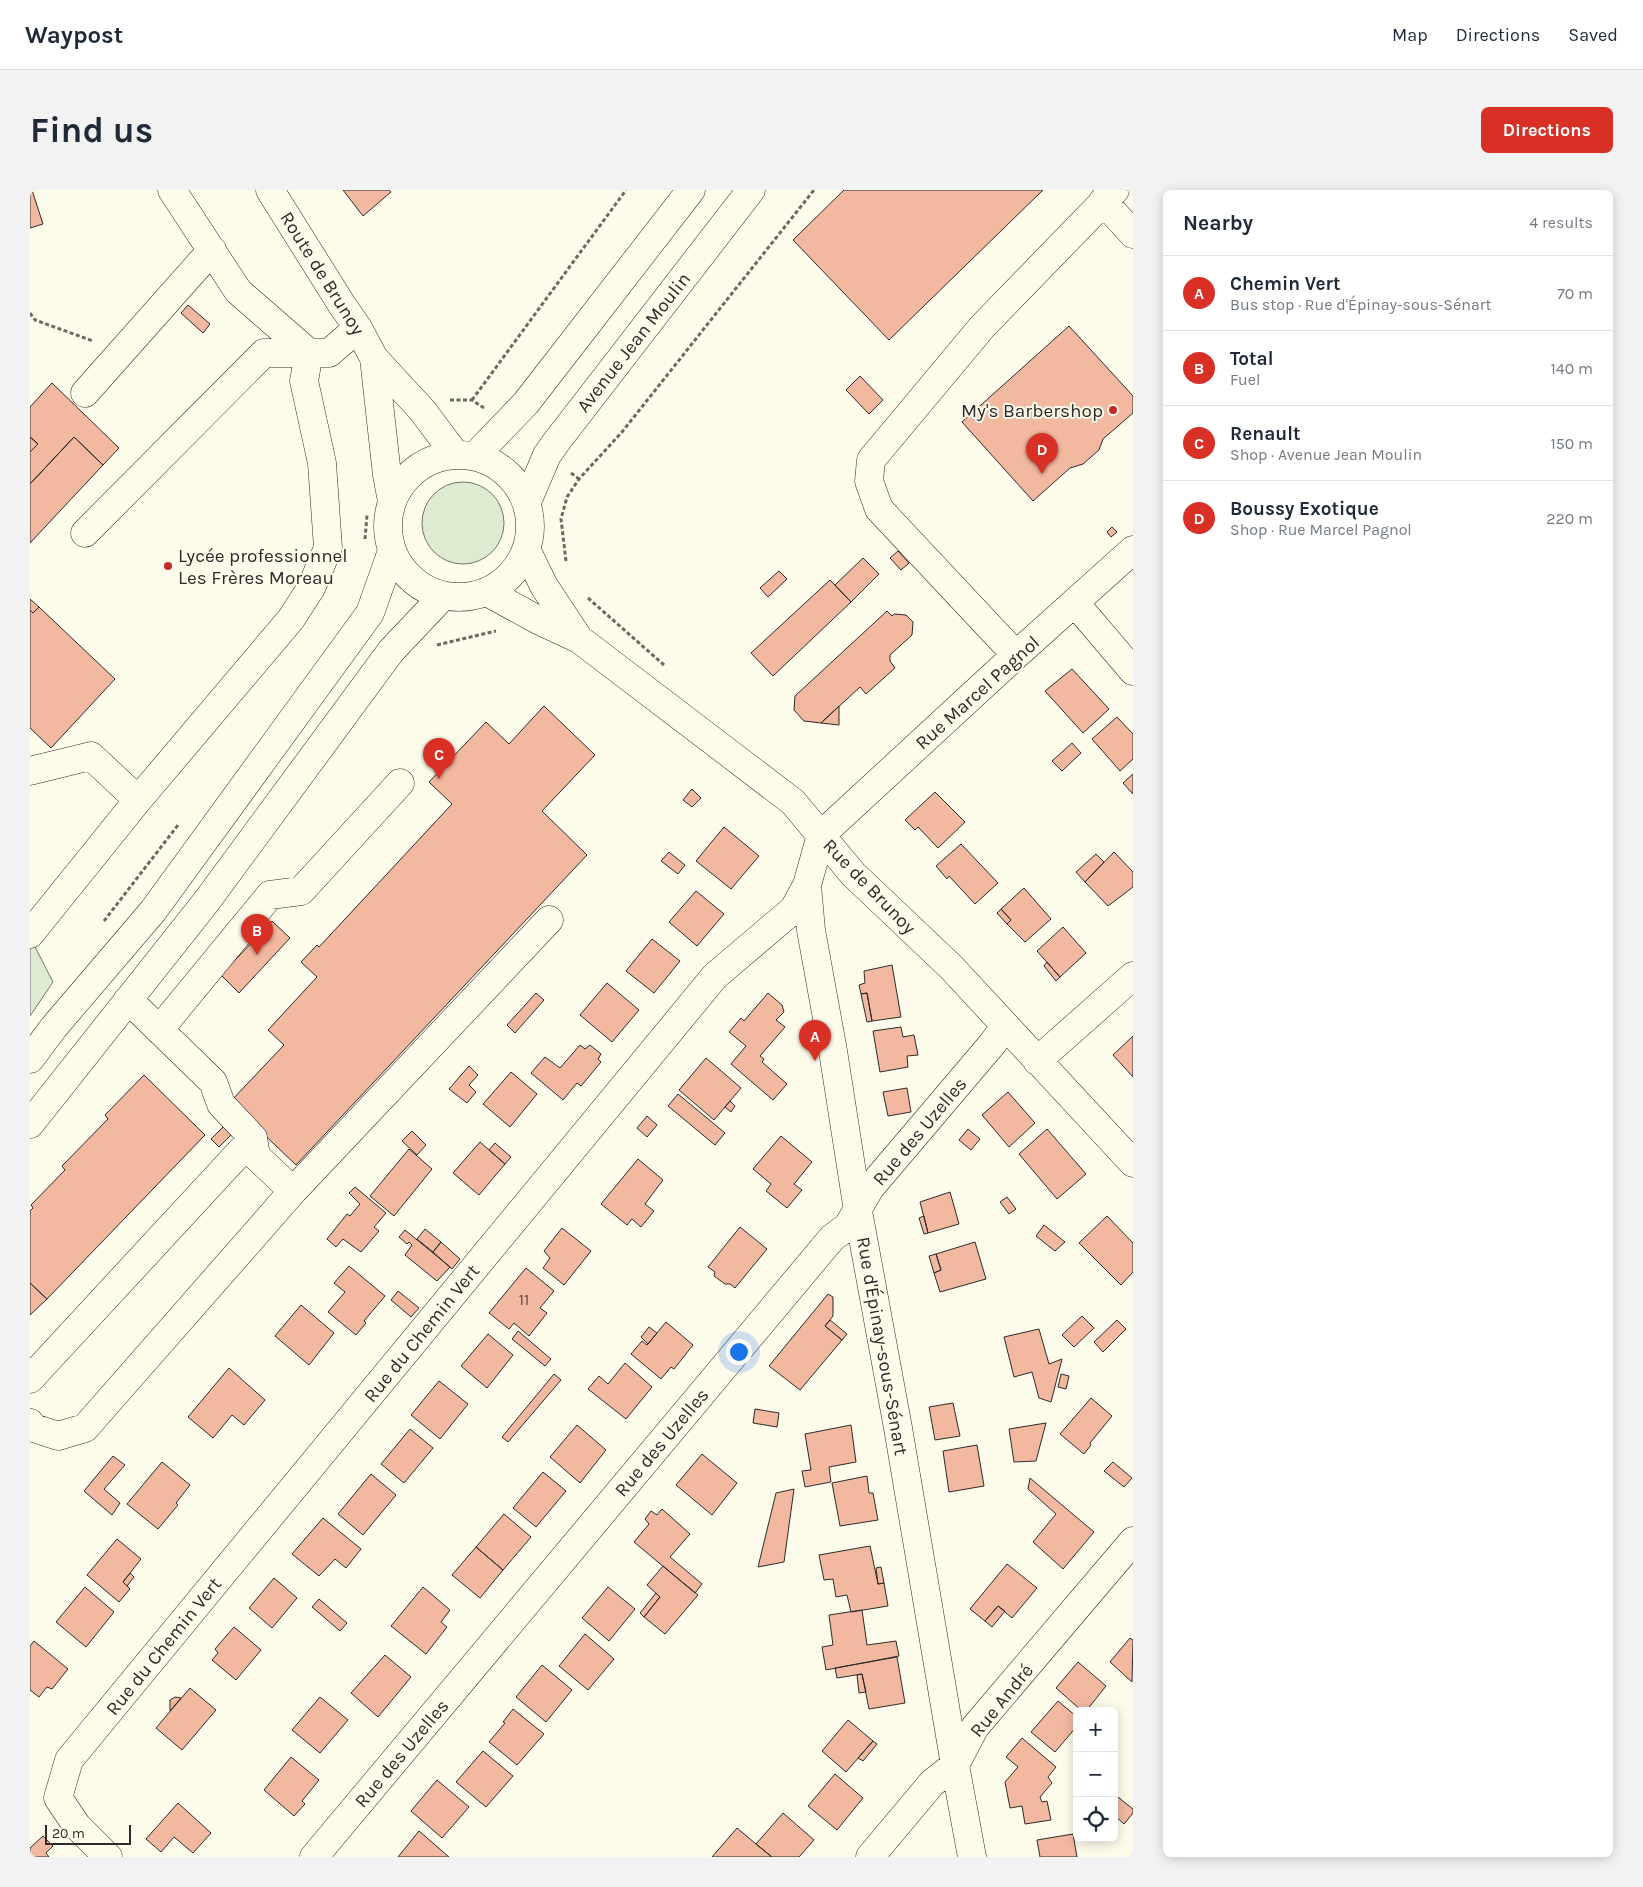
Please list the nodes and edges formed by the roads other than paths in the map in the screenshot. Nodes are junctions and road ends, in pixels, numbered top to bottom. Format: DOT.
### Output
graph roads {
  1 [pos="172,190"];
  2 [pos="270,190"];
  3 [pos="691,190"];
  4 [pos="751,190"];
  5 [pos="1109,196"];
  6 [pos="1133,234"];
  7 [pos="212,250"];
  8 [pos="358,328"];
  9 [pos="309,353"];
  10 [pos="374,358"];
  11 [pos="85,394"];
  12 [pos="465,455"];
  13 [pos="392,501"];
  14 [pos="527,502"];
  15 [pos="85,533"];
  16 [pos="1133,550"];
  17 [pos="392,551"];
  18 [pos="527,551"];
  19 [pos="487,592"];
  20 [pos="443,596"];
  21 [pos="1075,603"];
  22 [pos="579,639"];
  23 [pos="1016,654"];
  24 [pos="1133,671"];
  25 [pos="30,771"];
  26 [pos="400,783"];
  27 [pos="138,800"];
  28 [pos="821,835"];
  29 [pos="807,886"];
  30 [pos="549,920"];
  31 [pos="30,934"];
  32 [pos="1133,976"];
  33 [pos="127,1001"];
  34 [pos="1005,1026"];
  35 [pos="159,1030"];
  36 [pos="30,1059"];
  37 [pos="1037,1061"];
  38 [pos="30,1124"];
  39 [pos="253,1138"];
  40 [pos="1133,1164"];
  41 [pos="293,1192"];
  42 [pos="858,1211"];
  43 [pos="30,1379"];
  44 [pos="30,1423"];
  45 [pos="1133,1541"];
  46 [pos="954,1765"];
  47 [pos="108,1857"];
  48 [pos="314,1857"];
  49 [pos="870,1857"];
  50 [pos="972,1857"];
  1 -- 7 [label="street"];
  2 -- 8 [label="street, Route de Brunoy"];
  3 -- 12 [label="street"];
  4 -- 14 [label="street, Avenue Jean Moulin"];
  5 -- 6 [label="street"];
  5 -- 23 [label="street"];
  7 -- 9 [label="street"];
  7 -- 11 [label="street"];
  8 -- 9 [label="street"];
  8 -- 10 [label="street, Route de Brunoy"];
  9 -- 15 [label="street"];
  9 -- 27 [label="street"];
  10 -- 12 [label="street, Route de Brunoy"];
  10 -- 13 [label="street, Route de Brunoy"];
  12 -- 13 [label="street"];
  12 -- 14 [label="street"];
  13 -- 17 [label="street"];
  14 -- 18 [label="street"];
  16 -- 21 [label="street, Rue Marcel Pagnol"];
  17 -- 20 [label="street"];
  17 -- 36 [label="street"];
  18 -- 19 [label="street"];
  18 -- 22 [label="street, Rue de Brunoy"];
  19 -- 20 [label="street"];
  19 -- 22 [label="street, Rue de Brunoy"];
  20 -- 33 [label="street"];
  21 -- 23 [label="street, Rue Marcel Pagnol"];
  21 -- 24 [label="street"];
  22 -- 28 [label="street, Rue de Brunoy"];
  23 -- 28 [label="street, Rue Marcel Pagnol"];
  25 -- 27 [label="street"];
  26 -- 35 [label="street"];
  27 -- 31 [label="street"];
  28 -- 29 [label="street, Rue d'Épinay-sous-Sénart"];
  28 -- 34 [label="street, Rue de Brunoy"];
  29 -- 42 [label="street, Rue d'Épinay-sous-Sénart"];
  29 -- 47 [label="street, Rue du Chemin Vert"];
  30 -- 41 [label="street"];
  32 -- 37 [label="street"];
  33 -- 35 [label="street"];
  33 -- 38 [label="street"];
  34 -- 37 [label="street, Rue de Brunoy"];
  34 -- 42 [label="street, Rue des Uzelles"];
  35 -- 39 [label="street"];
  37 -- 40 [label="street, Rue de Brunoy"];
  39 -- 41 [label="street"];
  39 -- 43 [label="street"];
  41 -- 44 [label="street"];
  42 -- 46 [label="street, Rue d'Épinay-sous-Sénart"];
  42 -- 48 [label="street, Rue des Uzelles"];
  45 -- 46 [label="street, Rue André"];
  46 -- 49 [label="street, Rue André"];
  46 -- 50 [label="street, Rue d'Épinay-sous-Sénart"];
}
